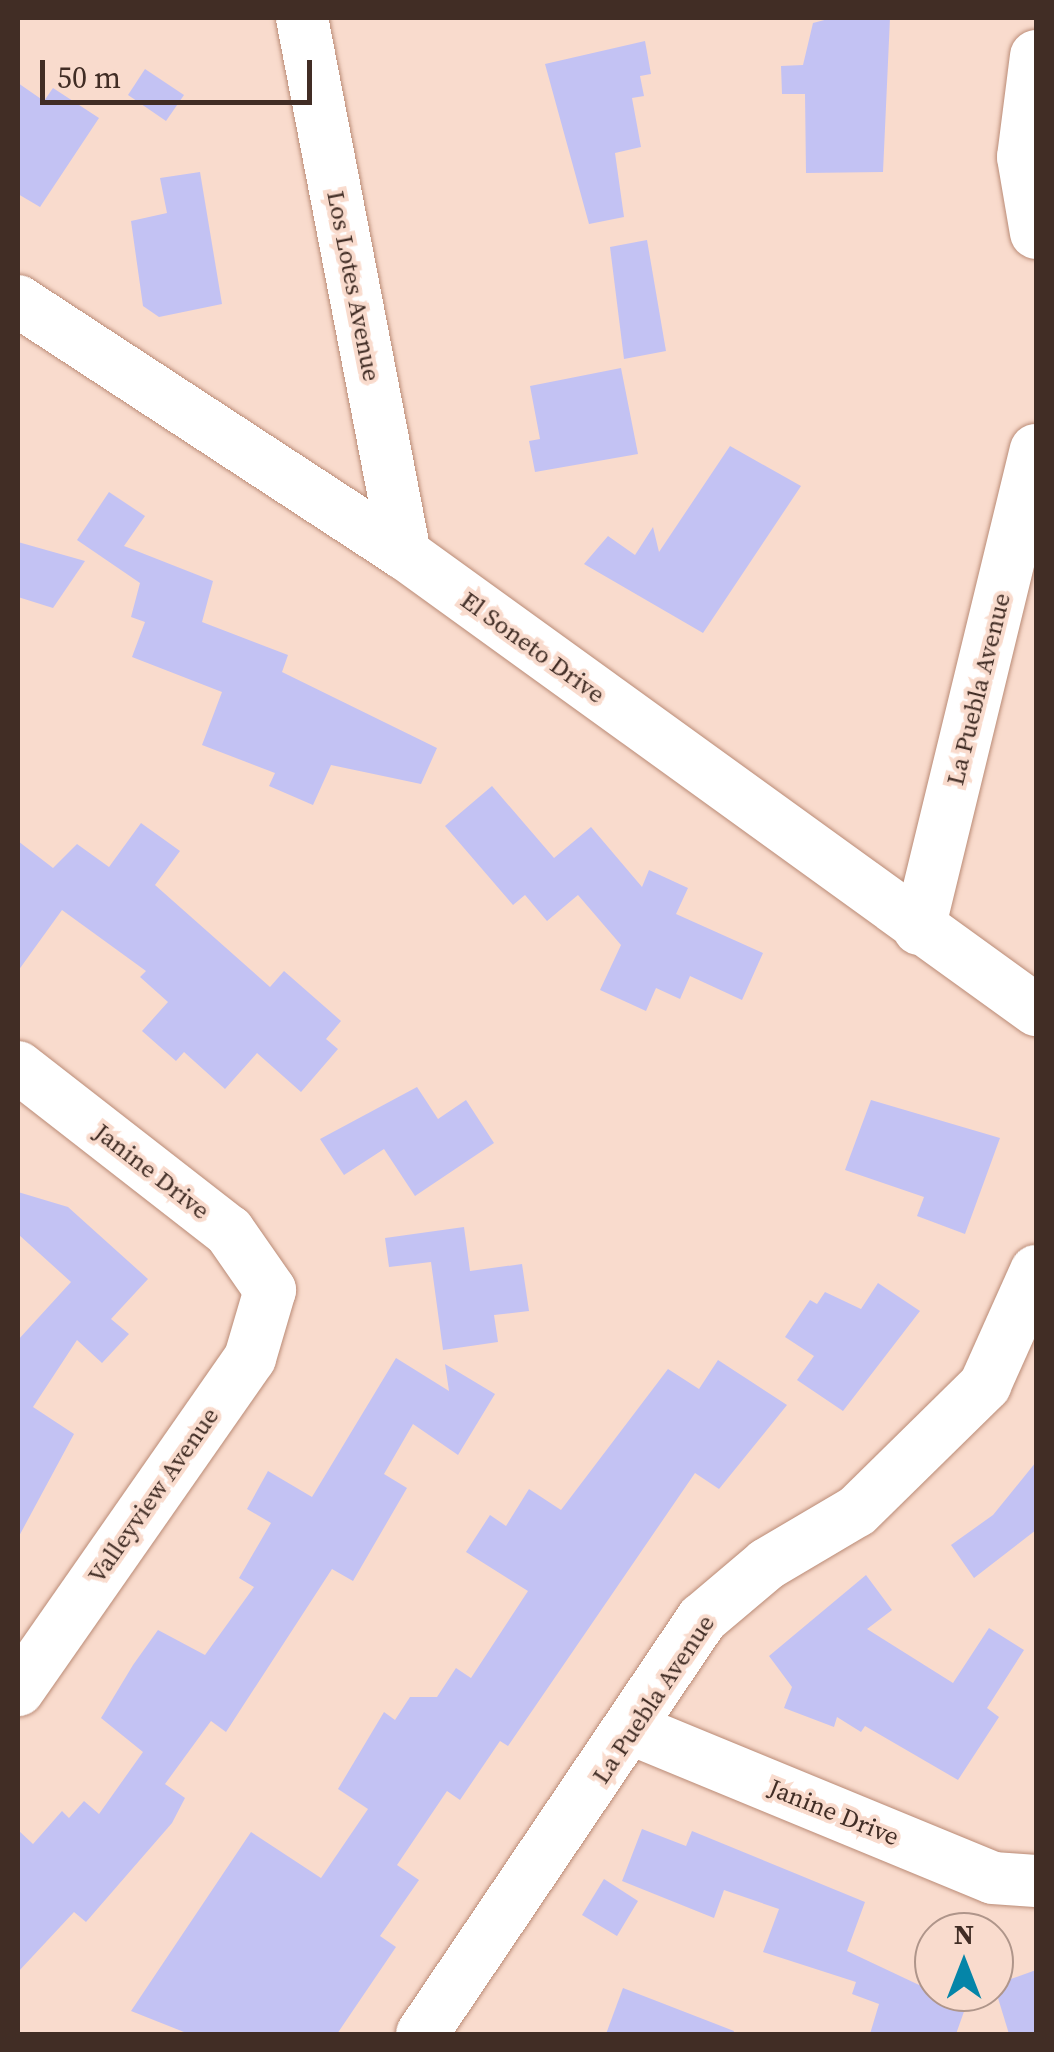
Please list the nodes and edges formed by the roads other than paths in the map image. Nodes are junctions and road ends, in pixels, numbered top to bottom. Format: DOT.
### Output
graph roads {
  1 [pos="302,18"];
  2 [pos="1036,56"];
  3 [pos="1036,233"];
  4 [pos="18,301"];
  5 [pos="1036,450"];
  6 [pos="405,554"];
  7 [pos="918,929"];
  8 [pos="1036,1010"];
  9 [pos="18,1068"];
  10 [pos="1036,1271"];
  11 [pos="270,1290"];
  12 [pos="18,1690"];
  13 [pos="634,1730"];
  14 [pos="1036,1881"];
  15 [pos="422,2034"];
  1 -- 6 [label="street, Los Lotes Avenue"];
  2 -- 3 [label="street"];
  4 -- 6 [label="street, El Soneto Drive"];
  5 -- 7 [label="street, La Puebla Avenue"];
  6 -- 7 [label="street, El Soneto Drive"];
  7 -- 8 [label="street, El Soneto Drive"];
  9 -- 11 [label="street, Janine Drive"];
  10 -- 13 [label="street, La Puebla Avenue"];
  11 -- 12 [label="street, Valleyview Avenue"];
  13 -- 14 [label="street, Janine Drive"];
  13 -- 15 [label="street, La Puebla Avenue"];
}
